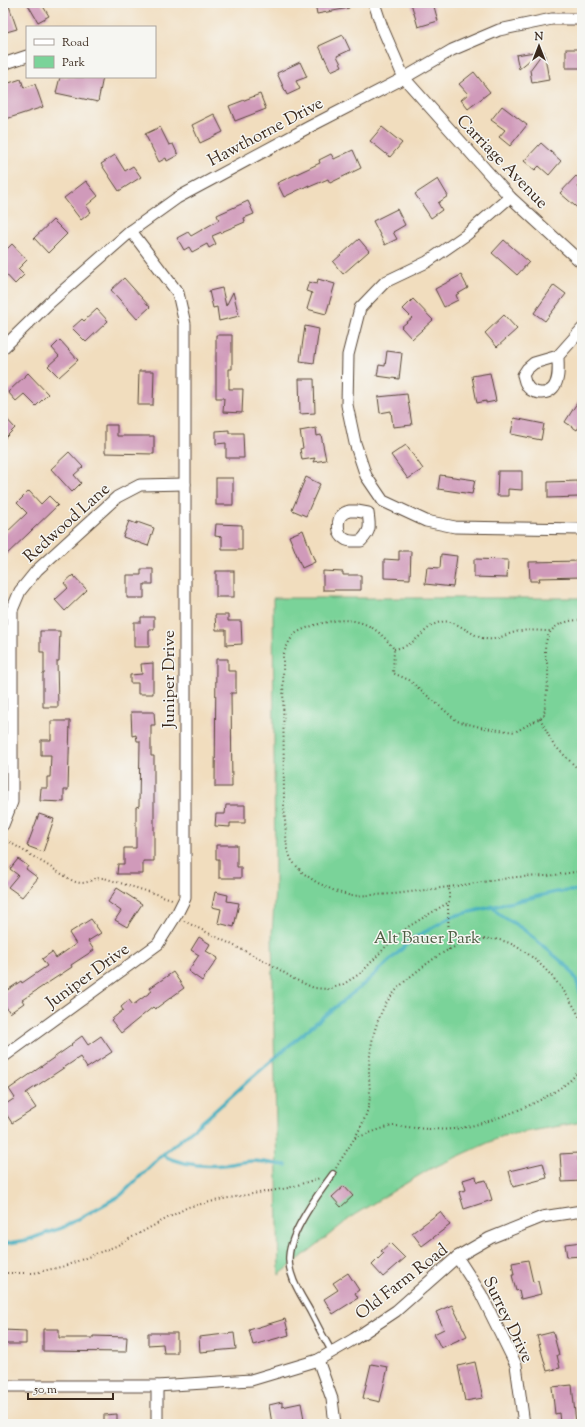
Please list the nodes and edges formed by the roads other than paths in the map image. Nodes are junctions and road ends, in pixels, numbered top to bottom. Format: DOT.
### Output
graph roads {
  1 [pos="374,3"];
  2 [pos="582,19"];
  3 [pos="26,56"];
  4 [pos="3,64"];
  5 [pos="404,78"];
  6 [pos="510,197"];
  7 [pos="131,231"];
  8 [pos="582,263"];
  9 [pos="582,329"];
  10 [pos="3,348"];
  11 [pos="558,356"];
  12 [pos="185,484"];
  13 [pos="383,501"];
  14 [pos="368,513"];
  15 [pos="582,529"];
  16 [pos="7,695"];
  17 [pos="3,825"];
  18 [pos="3,1057"];
  19 [pos="333,1174"];
  20 [pos="582,1211"];
  21 [pos="457,1257"];
  22 [pos="332,1352"];
  23 [pos="318,1360"];
  24 [pos="3,1386"];
  25 [pos="157,1386"];
  26 [pos="157,1424"];
  27 [pos="335,1424"];
  28 [pos="524,1424"];
  1 -- 5 [label="street, Carriage Avenue"];
  2 -- 5 [label="street, Hawthorne Drive"];
  3 -- 4 [label="street"];
  5 -- 6 [label="street, Carriage Avenue"];
  5 -- 7 [label="street, Hawthorne Drive"];
  6 -- 8 [label="street, Carriage Avenue"];
  6 -- 13 [label="street"];
  7 -- 10 [label="street, Hawthorne Drive"];
  7 -- 12 [label="street, Juniper Drive"];
  9 -- 11 [label="street"];
  12 -- 16 [label="street, Redwood Lane"];
  12 -- 18 [label="street, Juniper Drive"];
  13 -- 14 [label="street"];
  13 -- 15 [label="street"];
  16 -- 17 [label="street, Redwood Lane"];
  19 -- 22 [label="lane"];
  20 -- 21 [label="street, Old Farm Road"];
  21 -- 22 [label="street, Old Farm Road"];
  21 -- 28 [label="street, Surrey Drive"];
  22 -- 23 [label="street, Old Farm Road"];
  23 -- 25 [label="street, Old Farm Road"];
  23 -- 27 [label="street"];
  24 -- 25 [label="street, Old Farm Road"];
  25 -- 26 [label="street"];
}
